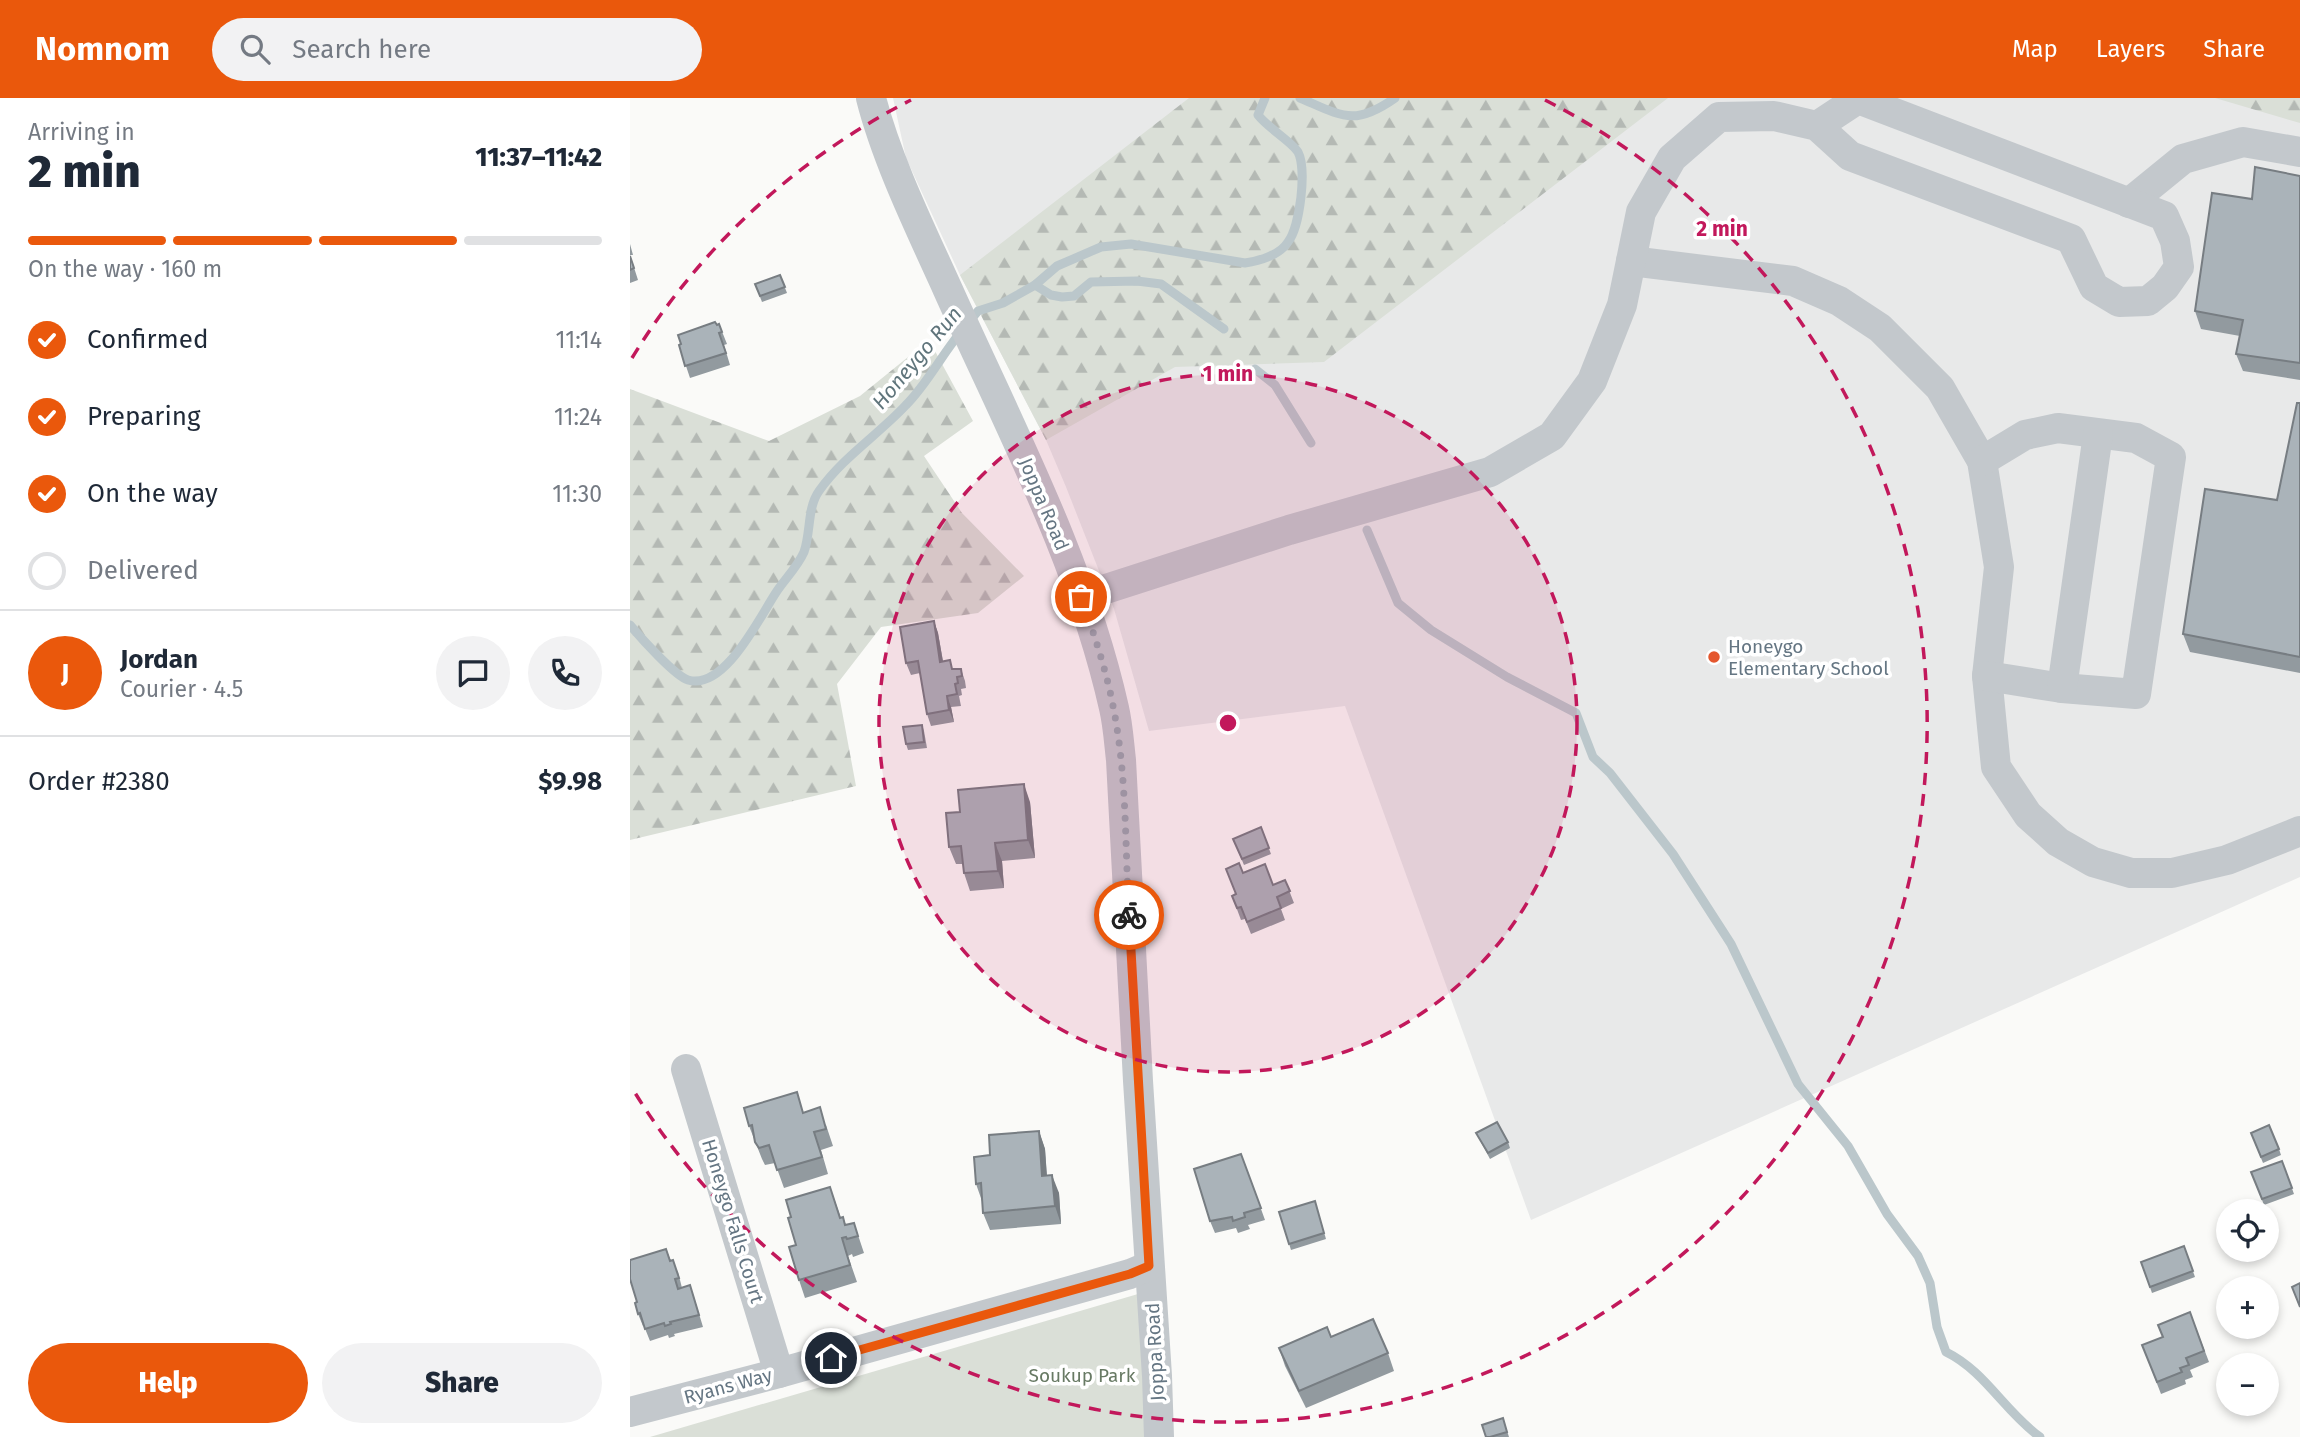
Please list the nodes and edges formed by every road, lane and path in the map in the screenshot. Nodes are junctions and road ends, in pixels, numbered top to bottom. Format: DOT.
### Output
graph roads {
  1 [pos="871,98"];
  2 [pos="1817,126"];
  3 [pos="2300,152"];
  4 [pos="2129,203"];
  5 [pos="1631,261"];
  6 [pos="2098,434"];
  7 [pos="1982,461"];
  8 [pos="1081,597"];
  9 [pos="1987,676"];
  10 [pos="2062,688"];
  11 [pos="2300,831"];
  12 [pos="687,1069"];
  13 [pos="1149,1266"];
  14 [pos="779,1373"];
  15 [pos="630,1412"];
  16 [pos="1159,1437"];
  1 -- 8 [label="street, Joppa Road"];
  2 -- 4 [label="street"];
  2 -- 4 [label="street"];
  2 -- 5 [label="street"];
  3 -- 4 [label="street"];
  5 -- 7 [label="street"];
  5 -- 8 [label="street"];
  6 -- 7 [label="street"];
  6 -- 10 [label="street"];
  6 -- 10 [label="street"];
  7 -- 9 [label="street"];
  8 -- 13 [label="street, Joppa Road"];
  9 -- 10 [label="street"];
  9 -- 11 [label="street"];
  12 -- 14 [label="street, Honeygo Falls Court"];
  13 -- 14 [label="street, Ryans Way"];
  13 -- 16 [label="street, Joppa Road"];
  14 -- 15 [label="street, Ryans Way"];
}
